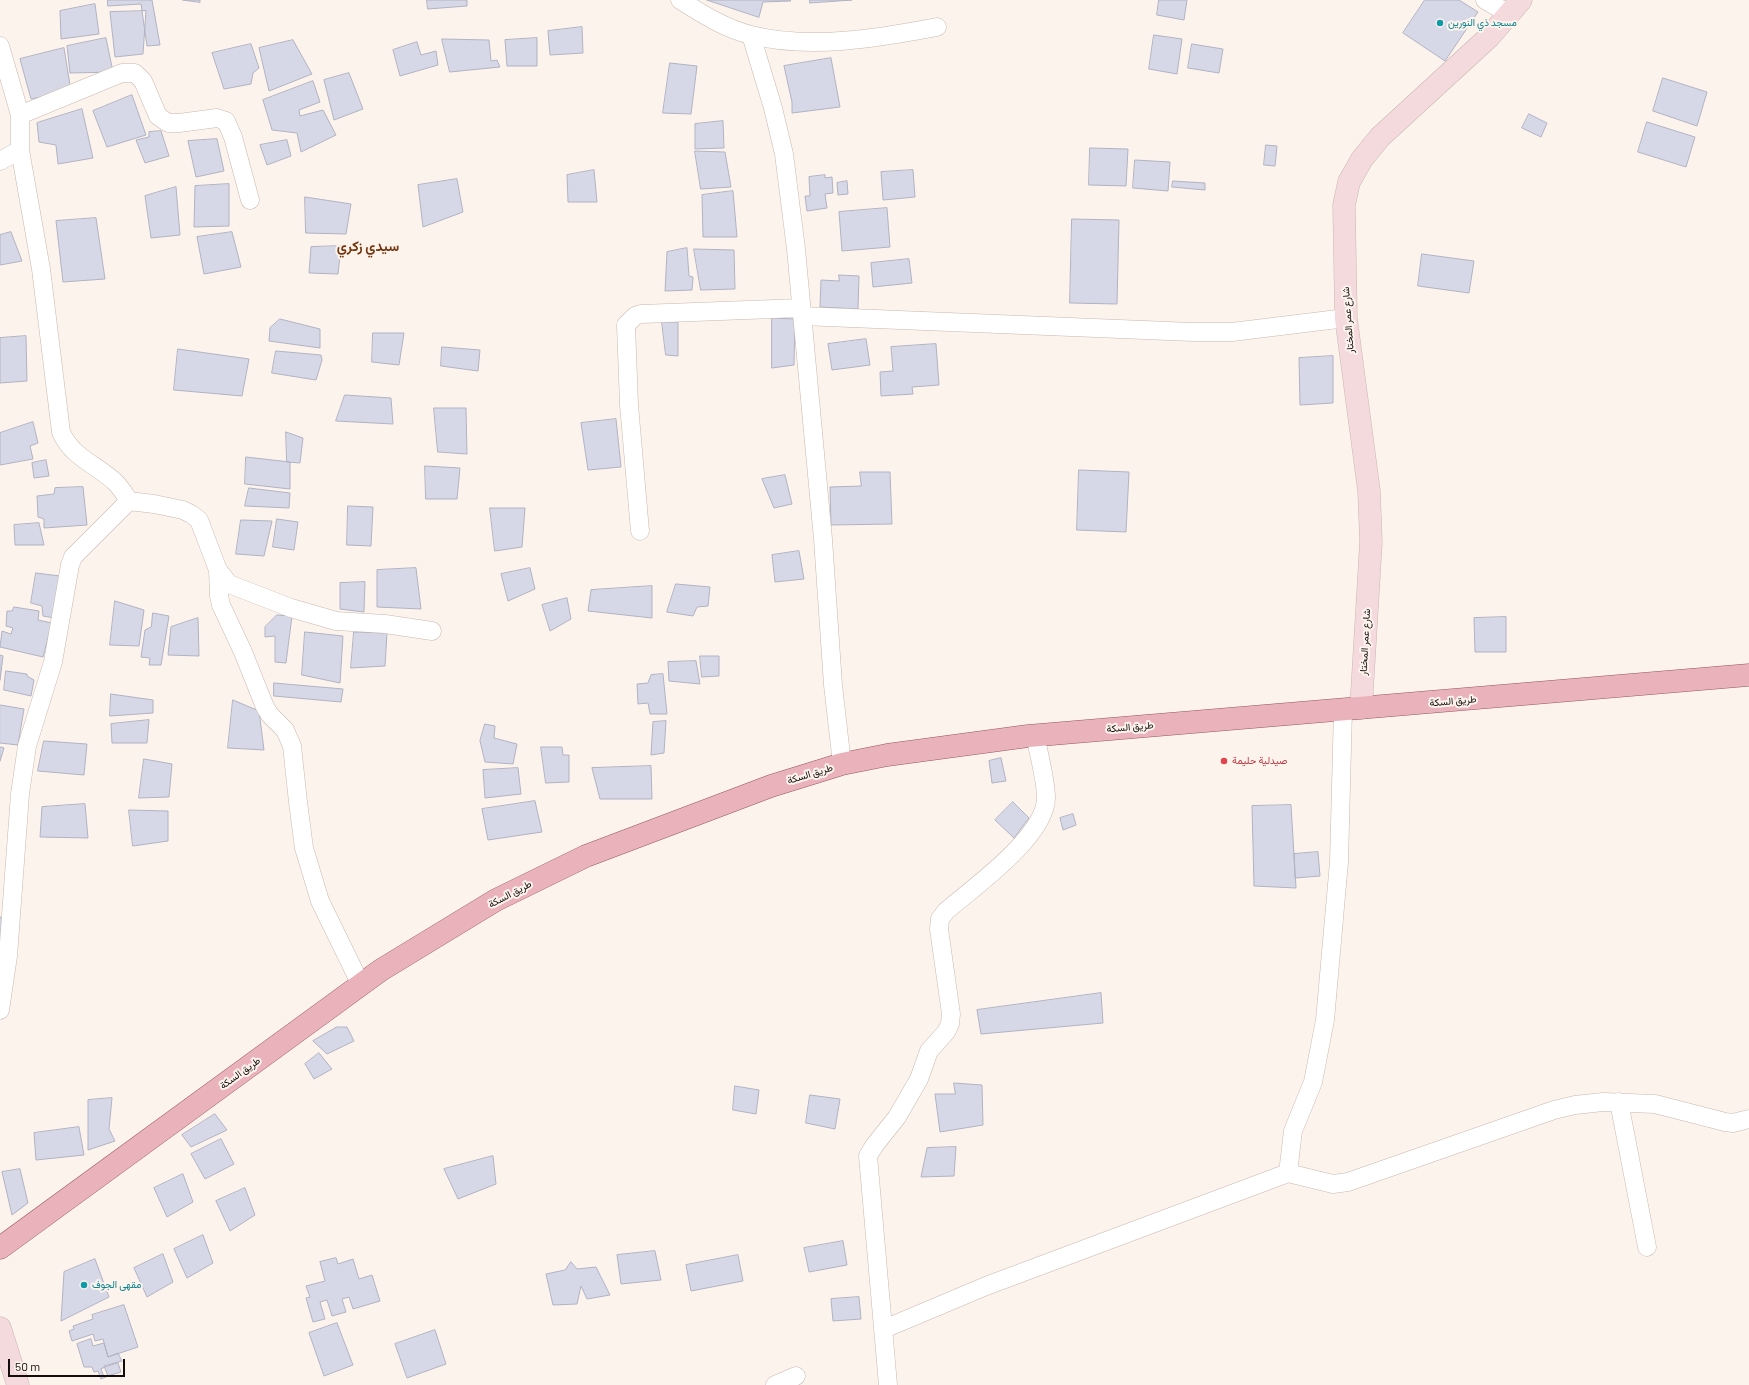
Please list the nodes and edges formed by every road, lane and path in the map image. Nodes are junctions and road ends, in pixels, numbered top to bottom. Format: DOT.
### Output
graph roads {
  1 [pos="680,0"];
  2 [pos="1485,0"];
  3 [pos="1515,7"];
  4 [pos="937,27"];
  5 [pos="751,35"];
  6 [pos="0,46"];
  7 [pos="20,115"];
  8 [pos="20,150"];
  9 [pos="0,161"];
  10 [pos="250,200"];
  11 [pos="802,312"];
  12 [pos="1346,318"];
  13 [pos="129,501"];
  14 [pos="640,531"];
  15 [pos="218,570"];
  16 [pos="432,631"];
  17 [pos="1749,675"];
  18 [pos="1352,709"];
  19 [pos="1035,735"];
  20 [pos="842,764"];
  21 [pos="361,985"];
  22 [pos="0,1010"];
  23 [pos="1619,1102"];
  24 [pos="1749,1119"];
  25 [pos="1288,1173"];
  26 [pos="1647,1247"];
  27 [pos="0,1248"];
  28 [pos="0,1328"];
  29 [pos="884,1329"];
  30 [pos="796,1376"];
  31 [pos="18,1385"];
  32 [pos="775,1385"];
  33 [pos="888,1385"];
  1 -- 5 [label="street"];
  2 -- 3 [label="street"];
  3 -- 12 [label="street, شارع عمر المختار"];
  4 -- 5 [label="street"];
  5 -- 11 [label="street"];
  6 -- 7 [label="street"];
  7 -- 8 [label="street"];
  7 -- 10 [label="street"];
  8 -- 9 [label="street"];
  8 -- 13 [label="street"];
  11 -- 12 [label="street"];
  11 -- 14 [label="street"];
  11 -- 20 [label="street"];
  12 -- 18 [label="street, شارع عمر المختار"];
  13 -- 15 [label="street"];
  13 -- 22 [label="street"];
  15 -- 16 [label="street"];
  15 -- 21 [label="street"];
  17 -- 18 [label="main road, طريق السكة"];
  18 -- 19 [label="main road, طريق السكة"];
  18 -- 25 [label="street"];
  19 -- 20 [label="main road, طريق السكة"];
  19 -- 29 [label="street"];
  20 -- 21 [label="main road, طريق السكة"];
  21 -- 27 [label="main road, طريق السكة"];
  23 -- 24 [label="street"];
  23 -- 25 [label="street"];
  23 -- 26 [label="street"];
  25 -- 29 [label="street"];
  28 -- 31 [label="street"];
  29 -- 33 [label="street"];
  30 -- 32 [label="street"];
}
